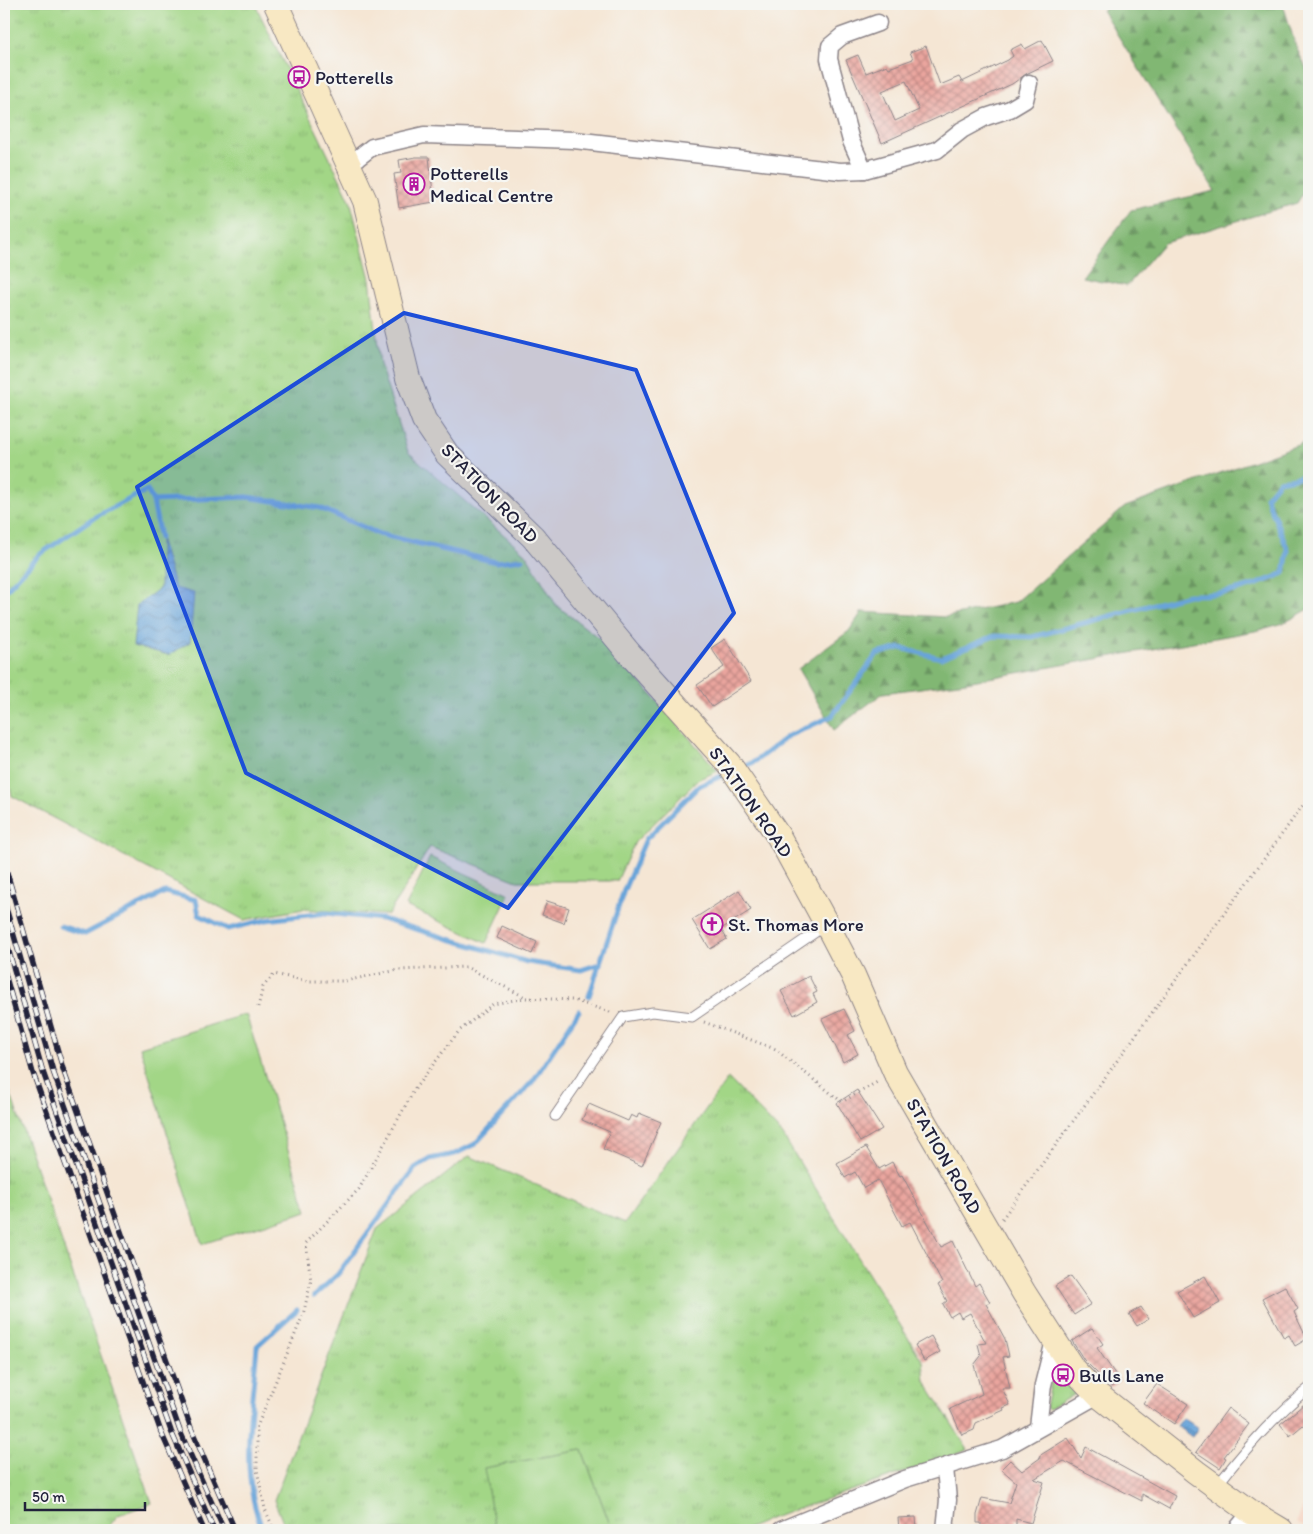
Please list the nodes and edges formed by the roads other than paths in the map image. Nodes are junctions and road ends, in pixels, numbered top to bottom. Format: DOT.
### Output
graph roads {
  1 [pos="276,4"];
  2 [pos="878,22"];
  3 [pos="1029,83"];
  4 [pos="350,164"];
  5 [pos="864,170"];
  6 [pos="827,925"];
  7 [pos="555,1116"];
  8 [pos="1054,1341"];
  9 [pos="1309,1388"];
  10 [pos="1098,1395"];
  11 [pos="1038,1427"];
  12 [pos="945,1468"];
  13 [pos="1216,1487"];
  14 [pos="1251,1512"];
  15 [pos="781,1530"];
  16 [pos="945,1530"];
  17 [pos="1236,1530"];
  18 [pos="1281,1530"];
  1 -- 4 [label="street, STATION ROAD"];
  2 -- 5 [label="street"];
  3 -- 5 [label="street"];
  4 -- 5 [label="street"];
  4 -- 6 [label="street, STATION ROAD"];
  6 -- 7 [label="lane"];
  6 -- 8 [label="street, STATION ROAD"];
  8 -- 10 [label="street, STATION ROAD"];
  8 -- 11 [label="street"];
  9 -- 13 [label="lane"];
  10 -- 11 [label="street"];
  10 -- 13 [label="street, STATION ROAD"];
  11 -- 12 [label="street"];
  12 -- 15 [label="street"];
  12 -- 16 [label="street"];
  13 -- 14 [label="street, STATION ROAD"];
  14 -- 17 [label="street"];
  14 -- 18 [label="street, STATION ROAD"];
}
